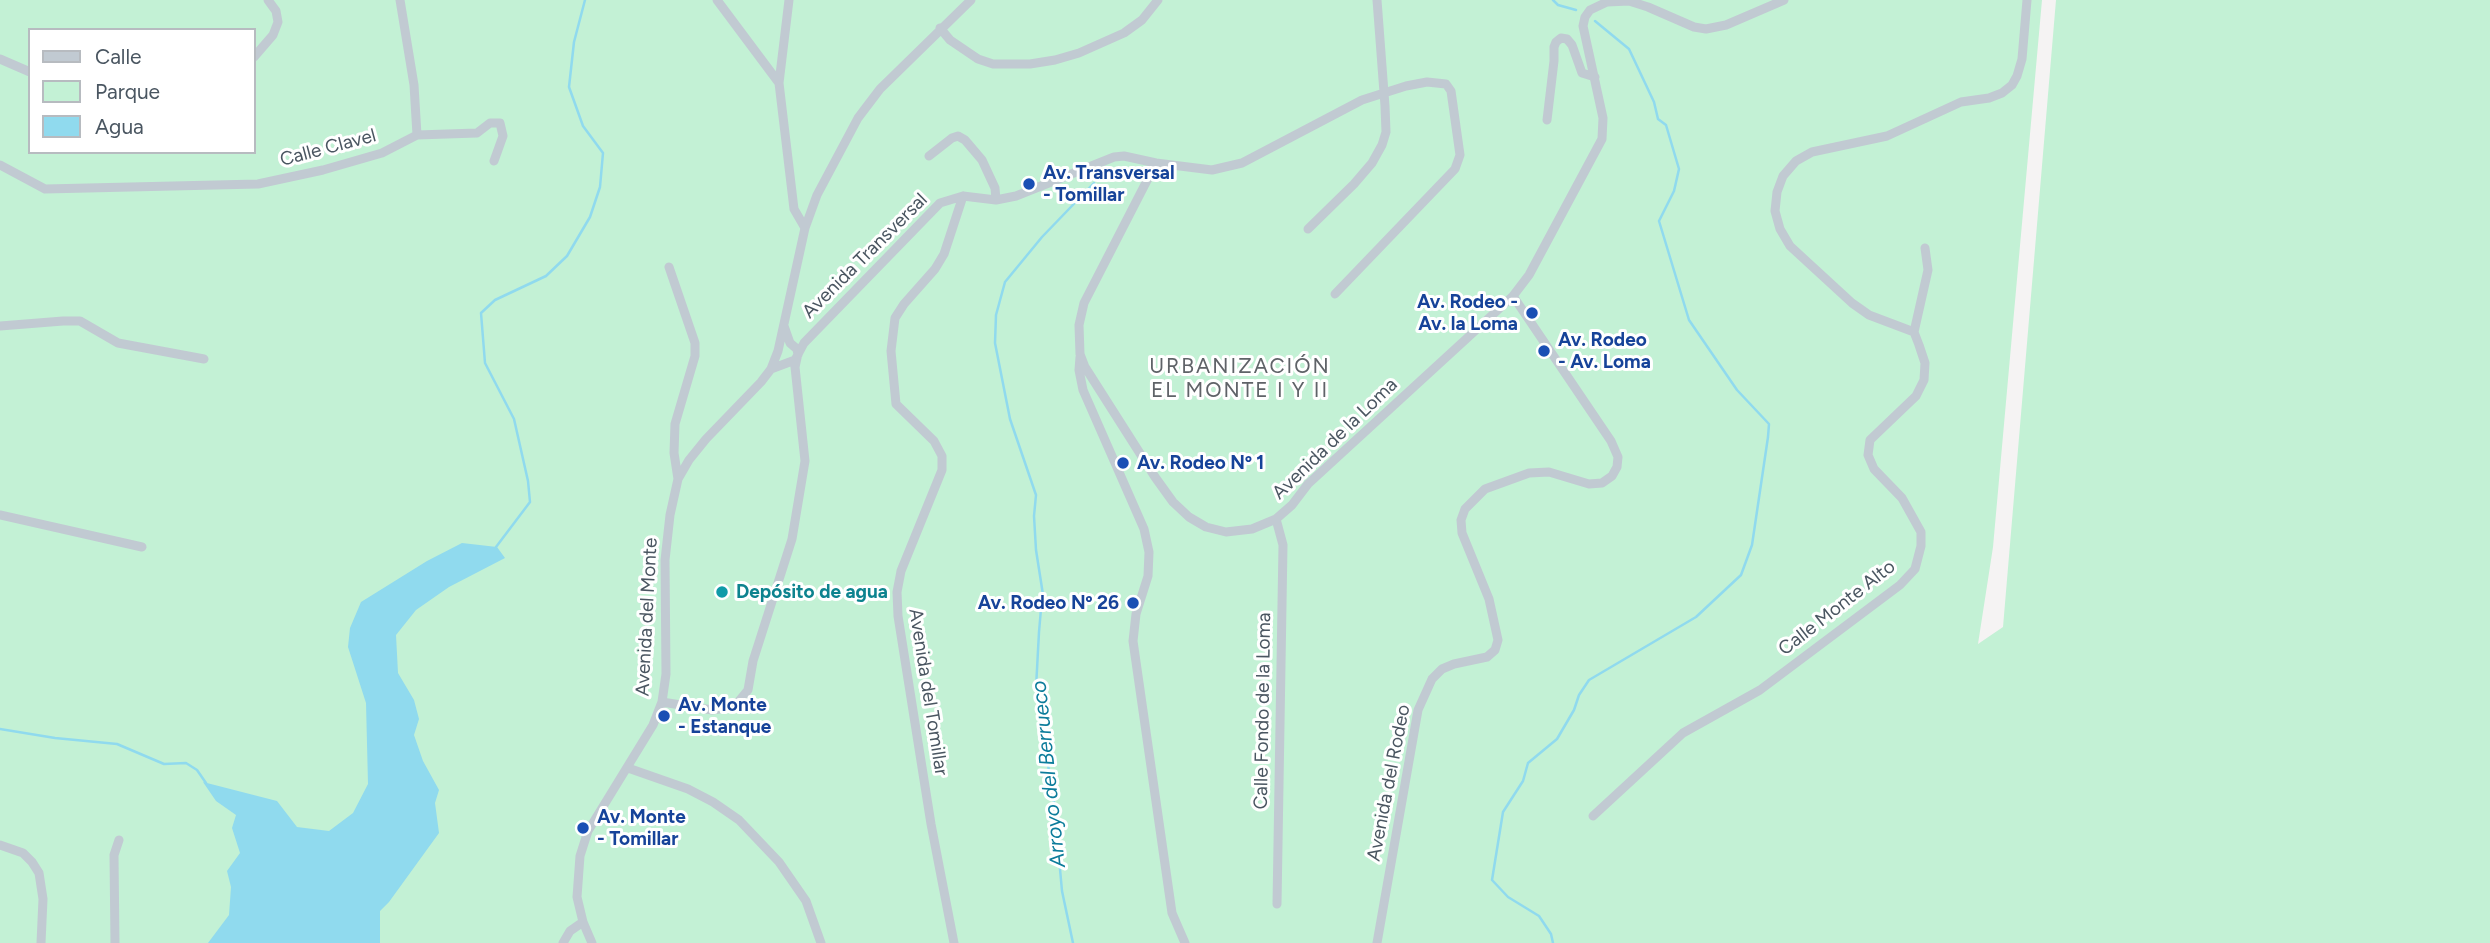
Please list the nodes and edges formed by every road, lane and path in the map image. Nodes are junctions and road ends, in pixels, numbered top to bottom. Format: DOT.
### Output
graph roads {
  1 [pos="268,0"];
  2 [pos="400,0"];
  3 [pos="717,0"];
  4 [pos="789,0"];
  5 [pos="971,0"];
  6 [pos="1158,0"];
  7 [pos="1377,0"];
  8 [pos="1784,0"];
  9 [pos="2027,0"];
  10 [pos="940,28"];
  11 [pos="256,55"];
  12 [pos="0,59"];
  13 [pos="28,71"];
  14 [pos="1595,77"];
  15 [pos="779,83"];
  16 [pos="1384,93"];
  17 [pos="1547,120"];
  18 [pos="416,135"];
  19 [pos="929,156"];
  20 [pos="494,161"];
  21 [pos="1156,163"];
  22 [pos="0,165"];
  23 [pos="963,197"];
  24 [pos="996,200"];
  25 [pos="805,228"];
  26 [pos="1308,229"];
  27 [pos="1926,248"];
  28 [pos="669,267"];
  29 [pos="1335,294"];
  30 [pos="1513,296"];
  31 [pos="0,326"];
  32 [pos="784,326"];
  33 [pos="1914,332"];
  34 [pos="790,343"];
  35 [pos="804,343"];
  36 [pos="778,351"];
  37 [pos="1080,354"];
  38 [pos="798,355"];
  39 [pos="204,359"];
  40 [pos="790,365"];
  41 [pos="771,369"];
  42 [pos="1096,384"];
  43 [pos="1088,403"];
  44 [pos="674,453"];
  45 [pos="689,460"];
  46 [pos="678,479"];
  47 [pos="0,515"];
  48 [pos="1276,520"];
  49 [pos="142,547"];
  50 [pos="662,702"];
  51 [pos="628,768"];
  52 [pos="1593,816"];
  53 [pos="119,840"];
  54 [pos="0,845"];
  55 [pos="1277,904"];
  56 [pos="583,922"];
  57 [pos="41,943"];
  58 [pos="115,943"];
  59 [pos="563,943"];
  60 [pos="592,943"];
  61 [pos="821,943"];
  62 [pos="954,943"];
  63 [pos="1185,943"];
  64 [pos="1377,943"];
  1 -- 11 [label="street"];
  2 -- 18 [label="street"];
  3 -- 15 [label="street"];
  4 -- 15 [label="street"];
  5 -- 10 [label="street, Avenida del Monte"];
  6 -- 10 [label="street"];
  7 -- 16 [label="street"];
  8 -- 14 [label="street, Avenida de la Loma"];
  9 -- 33 [label="street"];
  10 -- 25 [label="street, Avenida del Monte"];
  12 -- 13 [label="street"];
  14 -- 17 [label="street, Avenida de la Loma"];
  14 -- 30 [label="street, Avenida de la Loma"];
  15 -- 25 [label="street"];
  16 -- 21 [label="street, Avenida Transversal"];
  16 -- 26 [label="street"];
  16 -- 29 [label="street, Avenida Transversal"];
  18 -- 20 [label="street, Calle Clavel"];
  18 -- 22 [label="street, Calle Clavel"];
  19 -- 24 [label="street"];
  21 -- 24 [label="street, Avenida Transversal"];
  21 -- 37 [label="street, Avenida de la Loma"];
  23 -- 24 [label="street, Avenida Transversal"];
  23 -- 35 [label="street, Avenida Transversal"];
  23 -- 62 [label="street, Avenida del Tomillar"];
  25 -- 32 [label="street, Avenida del Monte"];
  27 -- 33 [label="street"];
  28 -- 44 [label="street"];
  30 -- 48 [label="street, Avenida de la Loma"];
  30 -- 64 [label="street, Avenida del Rodeo"];
  31 -- 39 [label="street"];
  32 -- 34 [label="street"];
  32 -- 36 [label="street, Avenida del Monte"];
  33 -- 52 [label="street, Calle Monte Alto"];
  34 -- 35 [label="street, Avenida Transversal"];
  34 -- 36 [label="street"];
  34 -- 38 [label="street"];
  35 -- 38 [label="street, Avenida Transversal"];
  36 -- 40 [label="street"];
  36 -- 41 [label="street, Avenida del Monte"];
  37 -- 42 [label="street, Avenida de la Loma"];
  37 -- 43 [label="street"];
  38 -- 40 [label="street"];
  40 -- 41 [label="street, Avenida del Monte"];
  40 -- 50 [label="street"];
  41 -- 45 [label="street, Avenida del Monte"];
  42 -- 43 [label="street"];
  42 -- 48 [label="street, Avenida de la Loma"];
  43 -- 63 [label="street"];
  44 -- 45 [label="street"];
  44 -- 46 [label="street"];
  45 -- 46 [label="street, Avenida del Monte"];
  46 -- 50 [label="street, Avenida del Monte"];
  47 -- 49 [label="street"];
  48 -- 55 [label="street, Calle Fondo de la Loma"];
  50 -- 51 [label="street, Avenida del Monte"];
  51 -- 56 [label="street, Avenida del Monte"];
  51 -- 61 [label="street"];
  53 -- 58 [label="street"];
  54 -- 57 [label="street"];
  56 -- 59 [label="street"];
  56 -- 60 [label="street, Avenida del Monte"];
}
